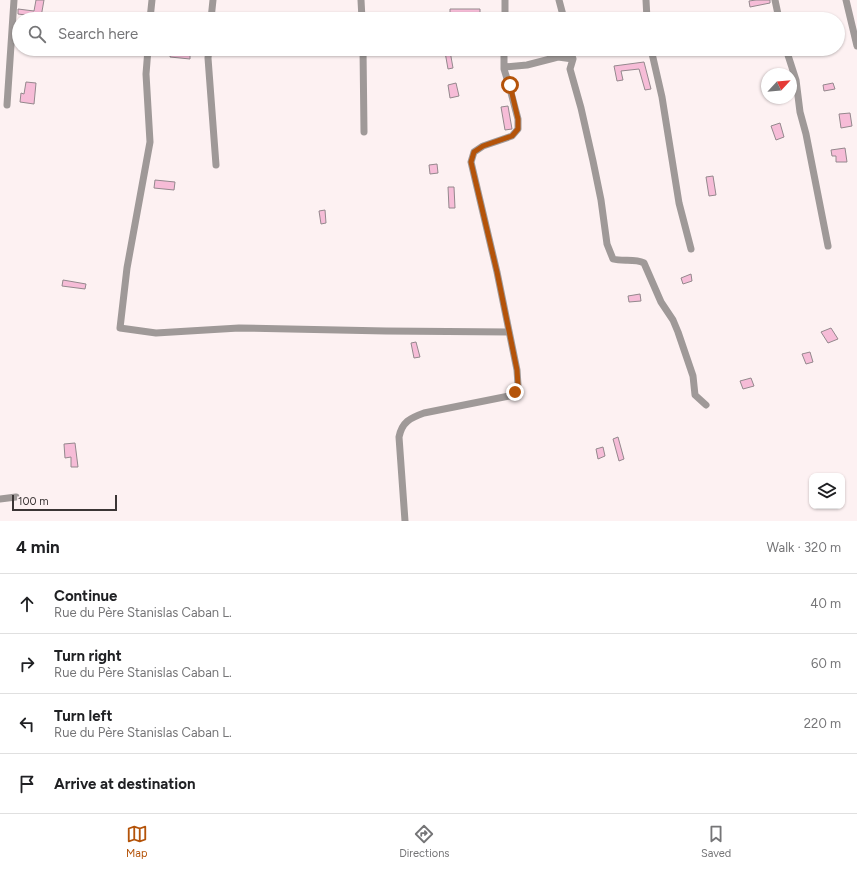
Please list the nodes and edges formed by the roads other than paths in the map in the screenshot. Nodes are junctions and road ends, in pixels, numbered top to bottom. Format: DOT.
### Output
graph roads {
  1 [pos="14,0"];
  2 [pos="152,0"];
  3 [pos="213,0"];
  4 [pos="362,0"];
  5 [pos="505,0"];
  6 [pos="559,0"];
  7 [pos="646,0"];
  8 [pos="775,0"];
  9 [pos="846,0"];
  10 [pos="13,12"];
  11 [pos="151,12"];
  12 [pos="212,12"];
  13 [pos="362,12"];
  14 [pos="505,12"];
  15 [pos="562,12"];
  16 [pos="647,12"];
  17 [pos="778,12"];
  18 [pos="12,30"];
  19 [pos="857,46"];
  20 [pos="147,56"];
  21 [pos="208,56"];
  22 [pos="362,56"];
  23 [pos="504,56"];
  24 [pos="572,56"];
  25 [pos="653,56"];
  26 [pos="788,56"];
  27 [pos="573,60"];
  28 [pos="504,67"];
  29 [pos="7,105"];
  30 [pos="364,132"];
  31 [pos="216,165"];
  32 [pos="828,246"];
  33 [pos="691,249"];
  34 [pos="509,332"];
  35 [pos="706,405"];
  36 [pos="16,497"];
  37 [pos="0,500"];
  38 [pos="405,521"];
  1 -- 10 [label="street"];
  2 -- 11 [label="street"];
  3 -- 12 [label="street"];
  4 -- 13 [label="street"];
  5 -- 14 [label="street"];
  6 -- 15 [label="street"];
  7 -- 16 [label="street"];
  8 -- 17 [label="street"];
  9 -- 19 [label="street"];
  18 -- 29 [label="street"];
  20 -- 34 [label="street"];
  21 -- 31 [label="street"];
  22 -- 30 [label="street"];
  23 -- 28 [label="street"];
  24 -- 27 [label="street"];
  25 -- 33 [label="street"];
  26 -- 32 [label="street"];
  27 -- 28 [label="street"];
  27 -- 35 [label="street"];
  28 -- 34 [label="street"];
  34 -- 38 [label="street"];
  36 -- 37 [label="street"];
}
